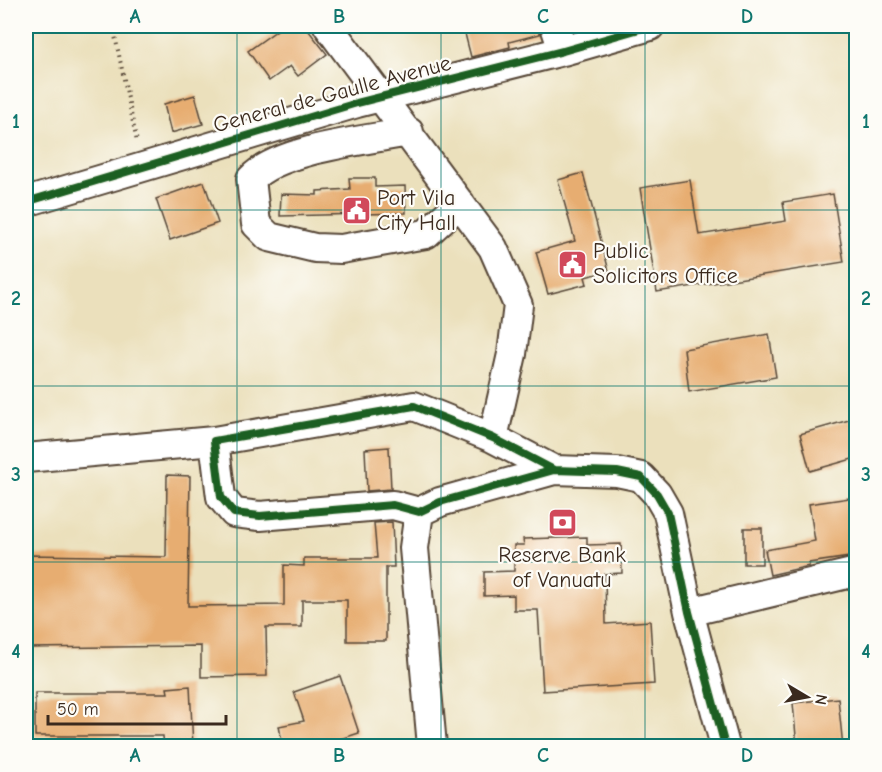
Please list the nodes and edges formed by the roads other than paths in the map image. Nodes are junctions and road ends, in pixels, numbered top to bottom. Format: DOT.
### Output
graph roads {
  1 [pos="328,26"];
  2 [pos="650,26"];
  3 [pos="559,38"];
  4 [pos="382,97"];
  5 [pos="409,132"];
  6 [pos="26,202"];
  7 [pos="460,203"];
  8 [pos="493,438"];
  9 [pos="214,441"];
  10 [pos="26,458"];
  11 [pos="554,470"];
  12 [pos="419,512"];
  13 [pos="856,572"];
  14 [pos="689,612"];
  15 [pos="432,747"];
  16 [pos="725,747"];
  1 -- 4 [label="street"];
  2 -- 3 [label="street, General de Gaulle Avenue"];
  3 -- 4 [label="street, General de Gaulle Avenue"];
  4 -- 5 [label="street"];
  4 -- 6 [label="street, General de Gaulle Avenue"];
  5 -- 7 [label="street"];
  5 -- 7 [label="street"];
  7 -- 8 [label="street"];
  8 -- 9 [label="street"];
  8 -- 11 [label="street"];
  9 -- 10 [label="street"];
  9 -- 12 [label="street"];
  11 -- 12 [label="street"];
  11 -- 14 [label="street"];
  12 -- 15 [label="street"];
  13 -- 14 [label="street"];
  14 -- 16 [label="street"];
}
